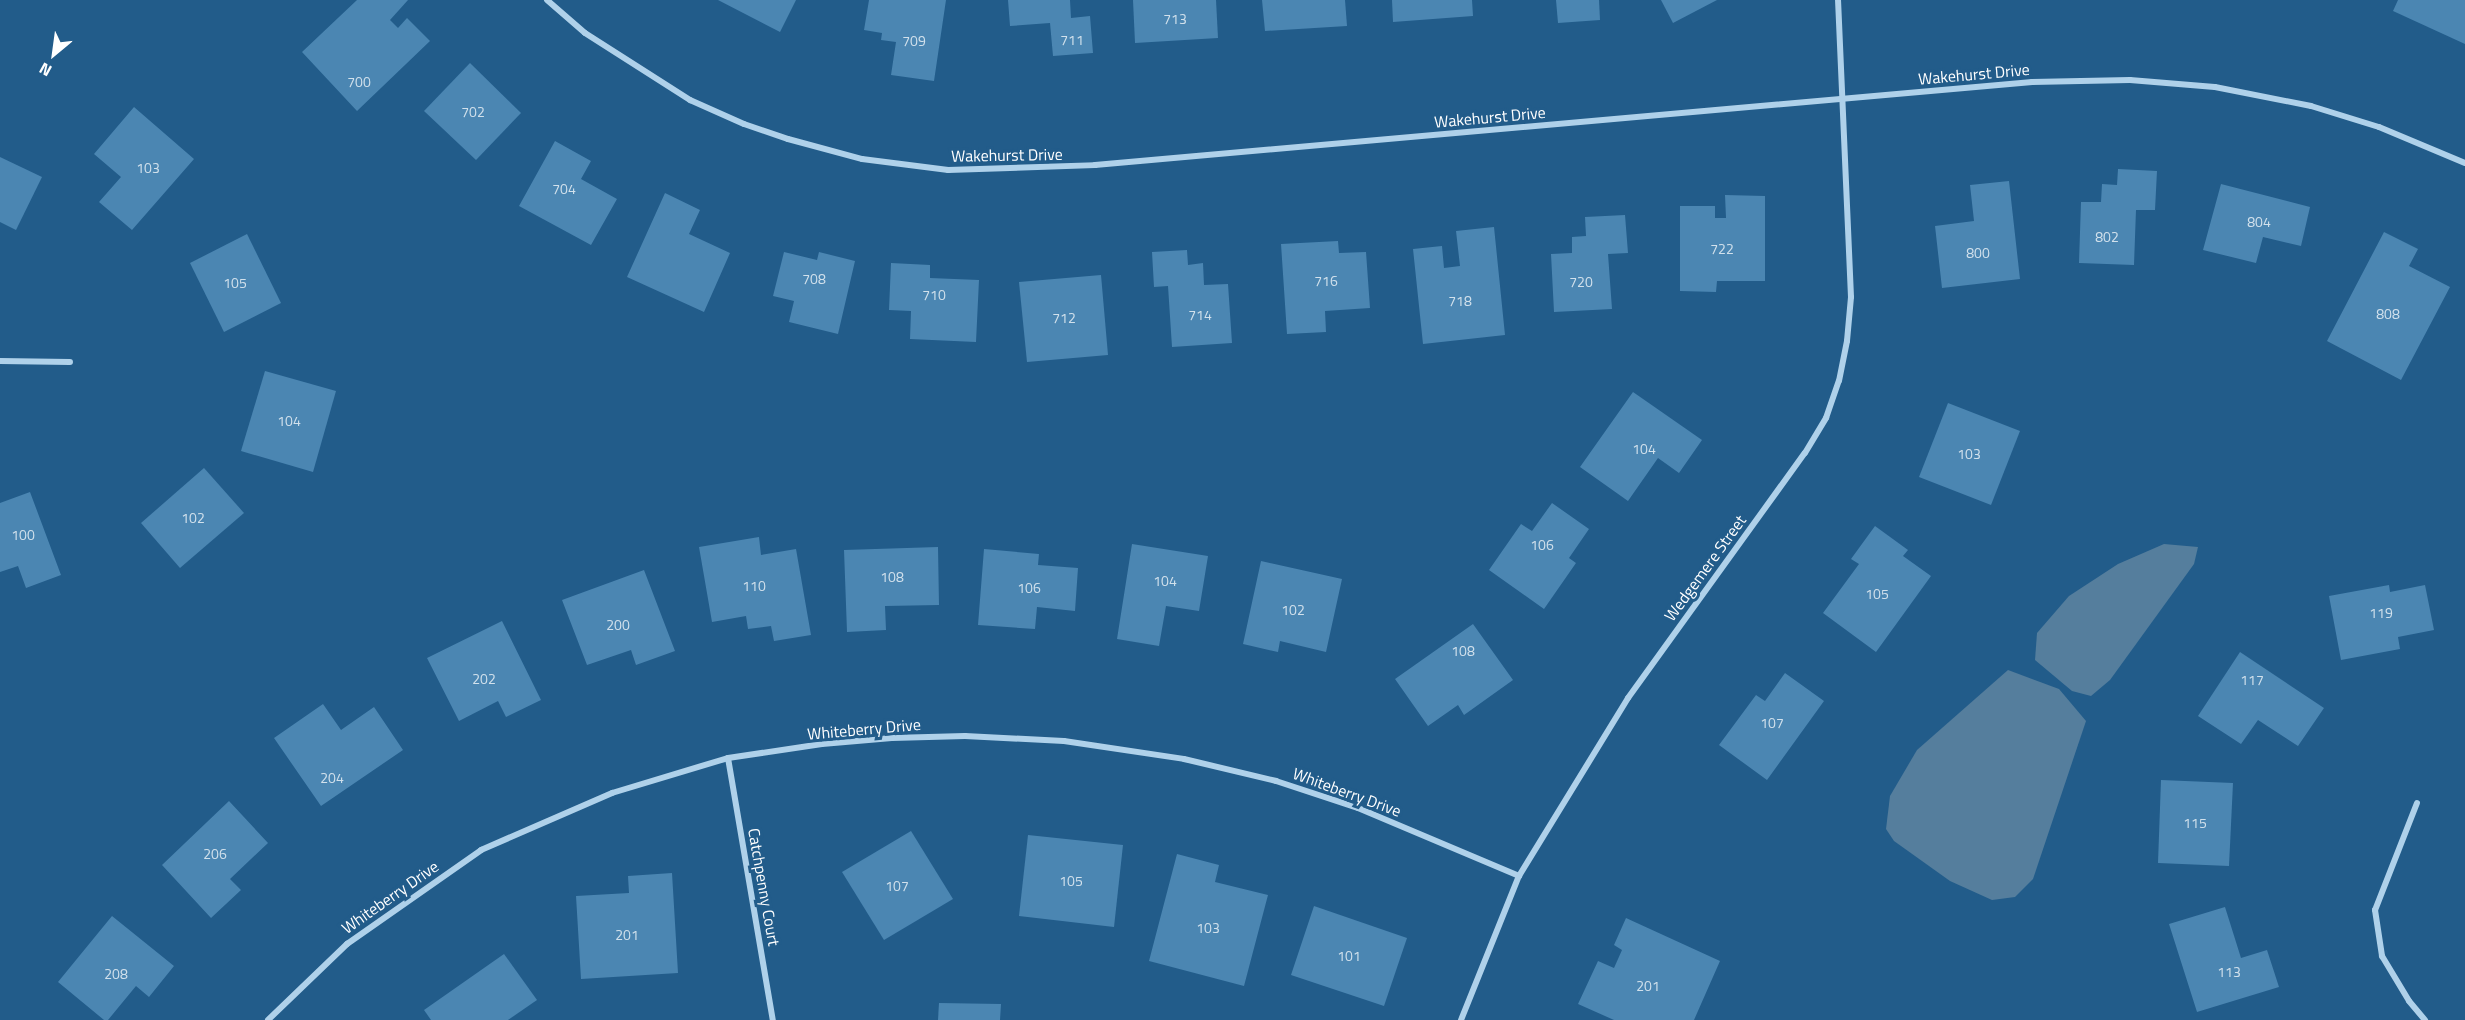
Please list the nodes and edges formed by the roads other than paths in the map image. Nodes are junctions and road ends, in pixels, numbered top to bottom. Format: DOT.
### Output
graph roads {
  1 [pos="547,0"];
  2 [pos="1838,0"];
  3 [pos="1842,100"];
  4 [pos="2465,163"];
  5 [pos="0,361"];
  6 [pos="70,362"];
  7 [pos="728,758"];
  8 [pos="2417,803"];
  9 [pos="1519,876"];
  10 [pos="268,1020"];
  11 [pos="773,1020"];
  12 [pos="1461,1020"];
  13 [pos="2425,1020"];
  1 -- 3 [label="street, Wakehurst Drive"];
  2 -- 3 [label="street, Wedgemere Street"];
  3 -- 4 [label="street, Wakehurst Drive"];
  3 -- 9 [label="street, Wedgemere Street"];
  5 -- 6 [label="street"];
  7 -- 9 [label="street, Whiteberry Drive"];
  7 -- 10 [label="street, Whiteberry Drive"];
  7 -- 11 [label="street, Catchpenny Court"];
  8 -- 13 [label="street"];
  9 -- 12 [label="street, Wedgemere Street"];
}
